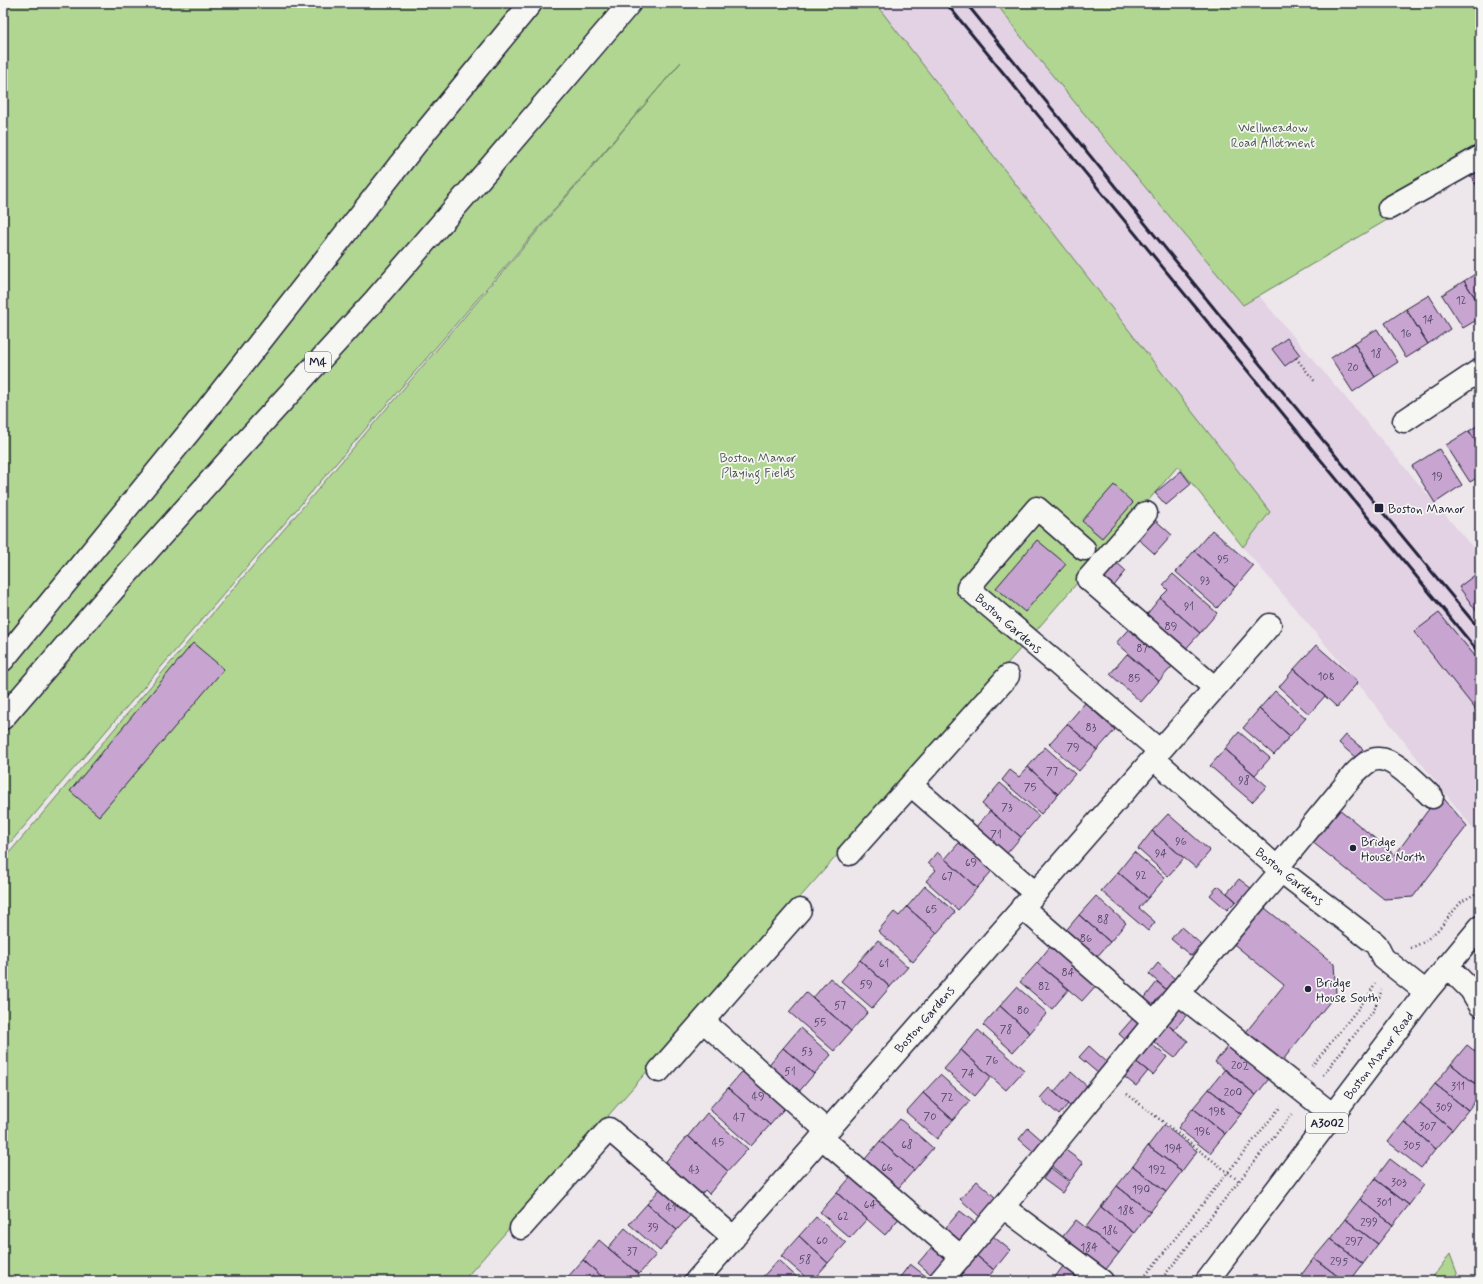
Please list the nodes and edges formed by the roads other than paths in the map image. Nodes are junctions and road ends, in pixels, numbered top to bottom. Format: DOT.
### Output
graph roads {
  1 [pos="531,3"];
  2 [pos="630,3"];
  3 [pos="1480,157"];
  4 [pos="1389,208"];
  5 [pos="1480,370"];
  6 [pos="1404,421"];
  7 [pos="1146,513"];
  8 [pos="1084,549"];
  9 [pos="1270,625"];
  10 [pos="3,660"];
  11 [pos="1008,676"];
  12 [pos="1215,688"];
  13 [pos="3,718"];
  14 [pos="1157,754"];
  15 [pos="911,785"];
  16 [pos="1432,797"];
  17 [pos="850,854"];
  18 [pos="1279,870"];
  19 [pos="1029,900"];
  20 [pos="800,910"];
  21 [pos="1480,927"];
  22 [pos="1448,966"];
  23 [pos="1426,992"];
  24 [pos="1178,993"];
  25 [pos="1480,1005"];
  26 [pos="703,1021"];
  27 [pos="1154,1022"];
  28 [pos="659,1071"];
  29 [pos="1333,1115"];
  30 [pos="824,1134"];
  31 [pos="1003,1206"];
  32 [pos="520,1228"];
  33 [pos="734,1238"];
  34 [pos="961,1257"];
  35 [pos="705,1278"];
  36 [pos="940,1281"];
  37 [pos="1102,1281"];
  38 [pos="1207,1281"];
  1 -- 10 [label="main road"];
  2 -- 13 [label="main road, M4"];
  3 -- 4 [label="main road"];
  5 -- 6 [label="main road"];
  7 -- 12 [label="main road"];
  8 -- 14 [label="main road, Boston Gardens"];
  9 -- 12 [label="main road, Boston Gardens"];
  11 -- 15 [label="main road"];
  12 -- 14 [label="main road, Boston Gardens"];
  14 -- 18 [label="main road, Boston Gardens"];
  14 -- 19 [label="main road, Boston Gardens"];
  15 -- 17 [label="main road"];
  15 -- 19 [label="main road"];
  16 -- 18 [label="main road"];
  18 -- 23 [label="main road, Boston Gardens"];
  18 -- 24 [label="main road"];
  19 -- 27 [label="main road"];
  19 -- 30 [label="main road, Boston Gardens"];
  20 -- 26 [label="main road"];
  21 -- 22 [label="main road, Boston Manor Road / A3002"];
  22 -- 23 [label="main road, Boston Manor Road / A3002"];
  22 -- 25 [label="main road"];
  23 -- 29 [label="main road, Boston Manor Road / A3002"];
  24 -- 27 [label="main road"];
  24 -- 29 [label="main road"];
  26 -- 28 [label="main road"];
  26 -- 30 [label="main road"];
  27 -- 31 [label="main road"];
  29 -- 38 [label="main road, Boston Manor Road / A3002"];
  30 -- 33 [label="main road, Boston Gardens"];
  30 -- 34 [label="main road"];
  31 -- 34 [label="main road"];
  31 -- 37 [label="main road"];
  32 -- 33 [label="main road"];
  33 -- 35 [label="main road, Boston Gardens"];
  34 -- 36 [label="main road"];
}
